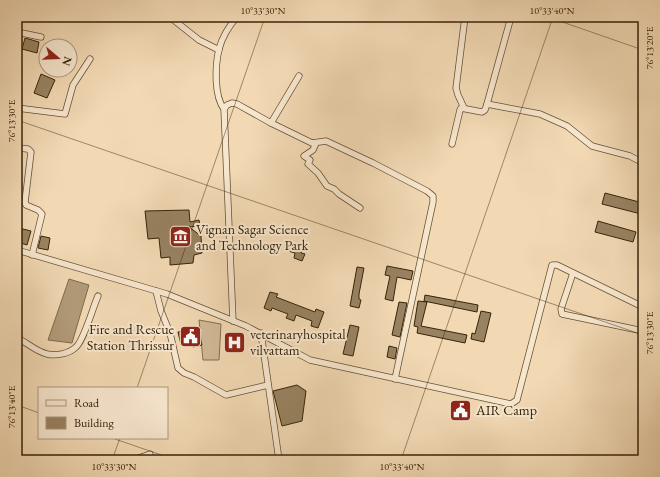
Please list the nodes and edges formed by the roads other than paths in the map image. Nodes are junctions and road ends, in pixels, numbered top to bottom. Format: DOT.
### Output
graph roads {
  1 [pos="170,17"];
  2 [pos="237,17"];
  3 [pos="465,17"];
  4 [pos="511,17"];
  5 [pos="17,32"];
  6 [pos="41,37"];
  7 [pos="219,50"];
  8 [pos="90,59"];
  9 [pos="299,76"];
  10 [pos="487,104"];
  11 [pos="17,108"];
  12 [pos="464,108"];
  13 [pos="224,109"];
  14 [pos="271,123"];
  15 [pos="316,143"];
  16 [pos="452,144"];
  17 [pos="17,148"];
  18 [pos="643,163"];
  19 [pos="360,208"];
  20 [pos="17,250"];
  21 [pos="32,255"];
  22 [pos="573,272"];
  23 [pos="156,291"];
  24 [pos="98,296"];
  25 [pos="643,307"];
  26 [pos="234,321"];
  27 [pos="643,331"];
  28 [pos="261,333"];
  29 [pos="17,338"];
  30 [pos="395,379"];
  31 [pos="268,385"];
  32 [pos="150,454"];
  33 [pos="133,460"];
  34 [pos="279,460"];
  1 -- 7 [label="street"];
  2 -- 7 [label="street"];
  3 -- 12 [label="street"];
  4 -- 10 [label="street"];
  5 -- 6 [label="street"];
  7 -- 13 [label="street"];
  8 -- 11 [label="street"];
  9 -- 14 [label="street"];
  10 -- 12 [label="street"];
  10 -- 18 [label="street"];
  12 -- 16 [label="street"];
  13 -- 14 [label="street"];
  13 -- 26 [label="street"];
  14 -- 15 [label="street"];
  15 -- 19 [label="street"];
  15 -- 30 [label="street"];
  17 -- 21 [label="street"];
  20 -- 21 [label="street"];
  21 -- 23 [label="street"];
  22 -- 25 [label="street"];
  22 -- 27 [label="street"];
  22 -- 30 [label="street"];
  23 -- 26 [label="street"];
  23 -- 31 [label="street"];
  24 -- 29 [label="street"];
  26 -- 28 [label="street"];
  28 -- 30 [label="street"];
  28 -- 31 [label="street"];
  31 -- 34 [label="street"];
  32 -- 33 [label="street"];
}
